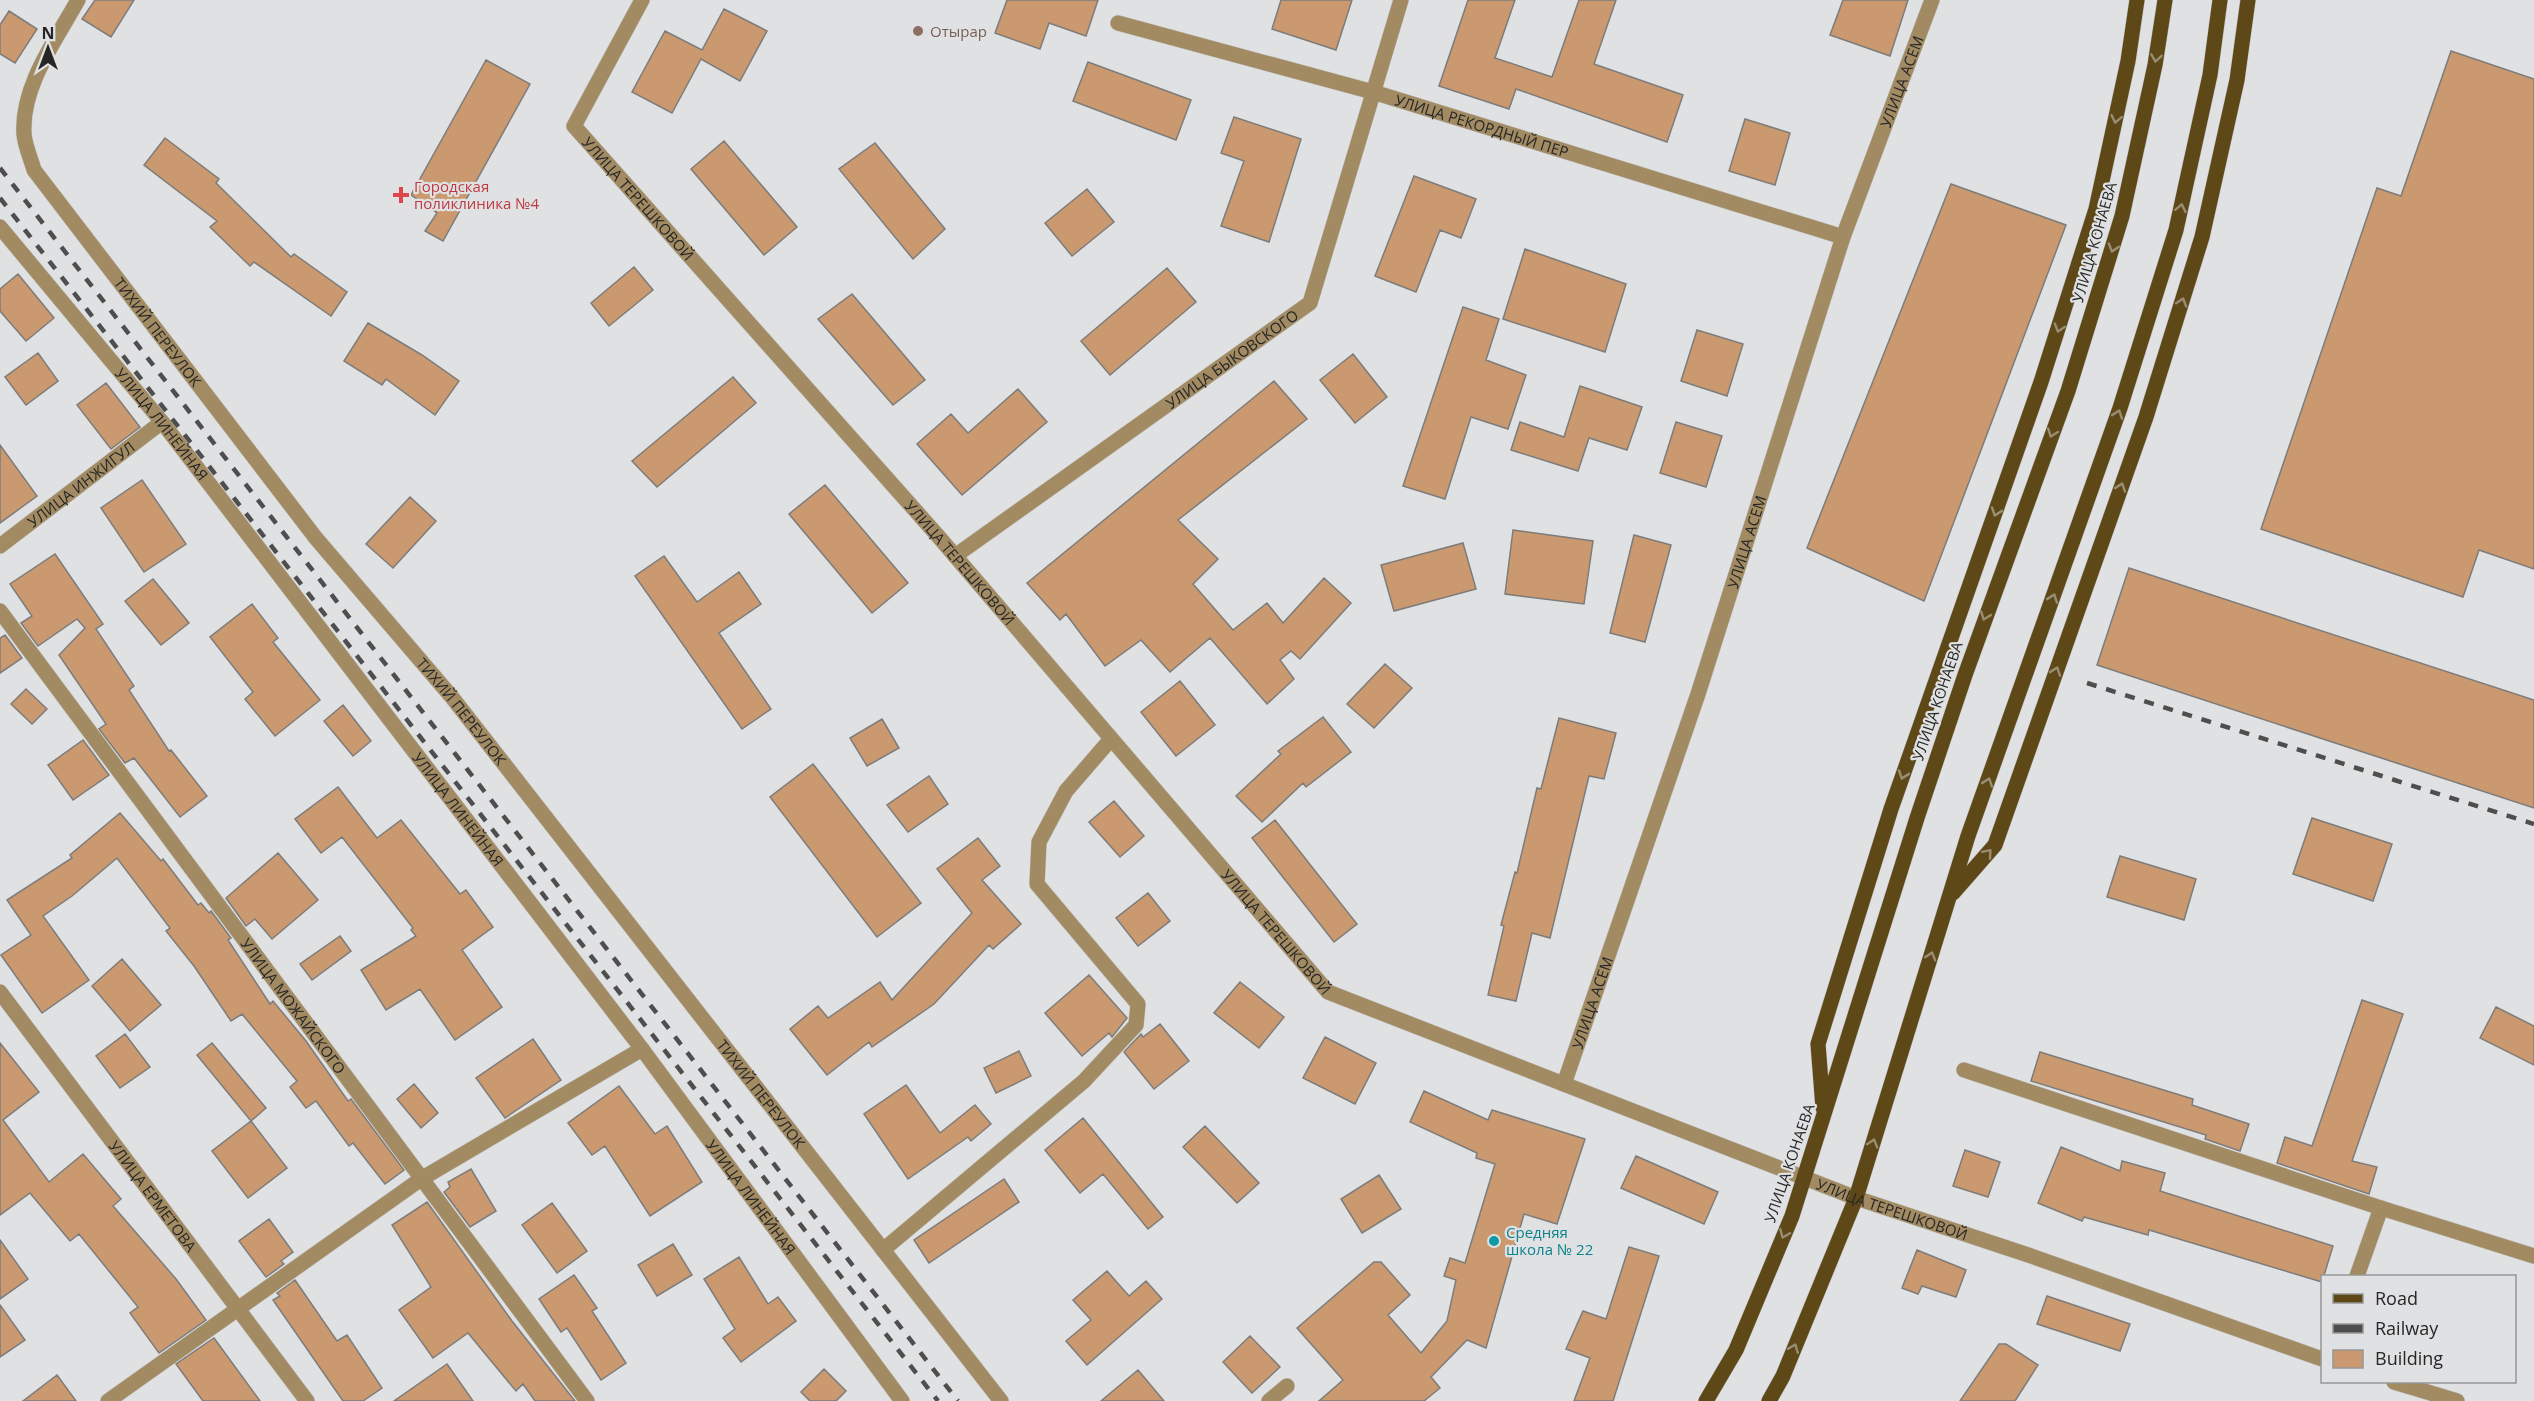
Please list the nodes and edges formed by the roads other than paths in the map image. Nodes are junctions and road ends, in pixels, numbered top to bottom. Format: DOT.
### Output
graph roads {
  1 [pos="78,0"];
  2 [pos="642,0"];
  3 [pos="1401,0"];
  4 [pos="1932,0"];
  5 [pos="2137,0"];
  6 [pos="2165,0"];
  7 [pos="2220,0"];
  8 [pos="2248,0"];
  9 [pos="1118,23"];
  10 [pos="1373,92"];
  11 [pos="0,227"];
  12 [pos="1843,237"];
  13 [pos="162,422"];
  14 [pos="0,546"];
  15 [pos="955,556"];
  16 [pos="0,611"];
  17 [pos="1111,739"];
  18 [pos="1950,897"];
  19 [pos="0,992"];
  20 [pos="642,1049"];
  21 [pos="1965,1070"];
  22 [pos="1564,1084"];
  23 [pos="1824,1117"];
  24 [pos="421,1179"];
  25 [pos="1804,1179"];
  26 [pos="1856,1198"];
  27 [pos="2381,1208"];
  28 [pos="883,1250"];
  29 [pos="2534,1256"];
  30 [pos="2357,1275"];
  31 [pos="238,1309"];
  32 [pos="2321,1359"];
  33 [pos="2397,1383"];
  34 [pos="1287,1386"];
  35 [pos="108,1401"];
  36 [pos="307,1401"];
  37 [pos="587,1401"];
  38 [pos="902,1401"];
  39 [pos="1001,1401"];
  40 [pos="1269,1401"];
  41 [pos="1706,1401"];
  42 [pos="1769,1401"];
  43 [pos="2457,1401"];
  1 -- 28 [label="street, ТИХИЙ ПЕРЕУЛОК"];
  2 -- 15 [label="street, УЛИЦА ТЕРЕШКОВОЙ"];
  3 -- 10 [label="street, УЛИЦА БЫКОВСКОГО"];
  4 -- 12 [label="street, УЛИЦА АСЕМ"];
  5 -- 23 [label="main road, one-way"];
  6 -- 23 [label="main road, УЛИЦА КОНАЕВА, one-way"];
  18 -- 7 [label="main road, one-way"];
  18 -- 8 [label="main road, one-way"];
  9 -- 10 [label="street, УЛИЦА РЕКОРДНЫЙ ПЕР"];
  10 -- 12 [label="street, УЛИЦА РЕКОРДНЫЙ ПЕР"];
  10 -- 15 [label="street, УЛИЦА БЫКОВСКОГО"];
  11 -- 13 [label="street, УЛИЦА ЛИНЕЙНАЯ"];
  12 -- 22 [label="street, УЛИЦА АСЕМ"];
  13 -- 14 [label="street, УЛИЦА ИНЖИГУЛ"];
  13 -- 20 [label="street, УЛИЦА ЛИНЕЙНАЯ"];
  15 -- 17 [label="street, УЛИЦА ТЕРЕШКОВОЙ"];
  16 -- 24 [label="street, УЛИЦА МОЖАЙСКОГО"];
  17 -- 22 [label="street, УЛИЦА ТЕРЕШКОВОЙ"];
  17 -- 28 [label="street"];
  26 -- 18 [label="main road, one-way"];
  19 -- 31 [label="street, УЛИЦА ЕРМЕТОВА"];
  20 -- 24 [label="street"];
  20 -- 38 [label="street, УЛИЦА ЛИНЕЙНАЯ"];
  21 -- 27 [label="street"];
  22 -- 25 [label="street, УЛИЦА ТЕРЕШКОВОЙ"];
  23 -- 25 [label="main road, УЛИЦА КОНАЕВА"];
  24 -- 31 [label="street"];
  24 -- 37 [label="street, УЛИЦА МОЖАЙСКОГО"];
  25 -- 26 [label="street, УЛИЦА ТЕРЕШКОВОЙ"];
  25 -- 41 [label="main road, УЛИЦА КОНАЕВА, one-way"];
  26 -- 32 [label="street, УЛИЦА ТЕРЕШКОВОЙ"];
  42 -- 26 [label="main road, one-way"];
  27 -- 29 [label="street"];
  27 -- 30 [label="street"];
  28 -- 39 [label="street, ТИХИЙ ПЕРЕУЛОК"];
  31 -- 35 [label="street"];
  31 -- 36 [label="street, УЛИЦА ЕРМЕТОВА"];
  33 -- 43 [label="street"];
  34 -- 40 [label="street"];
}
